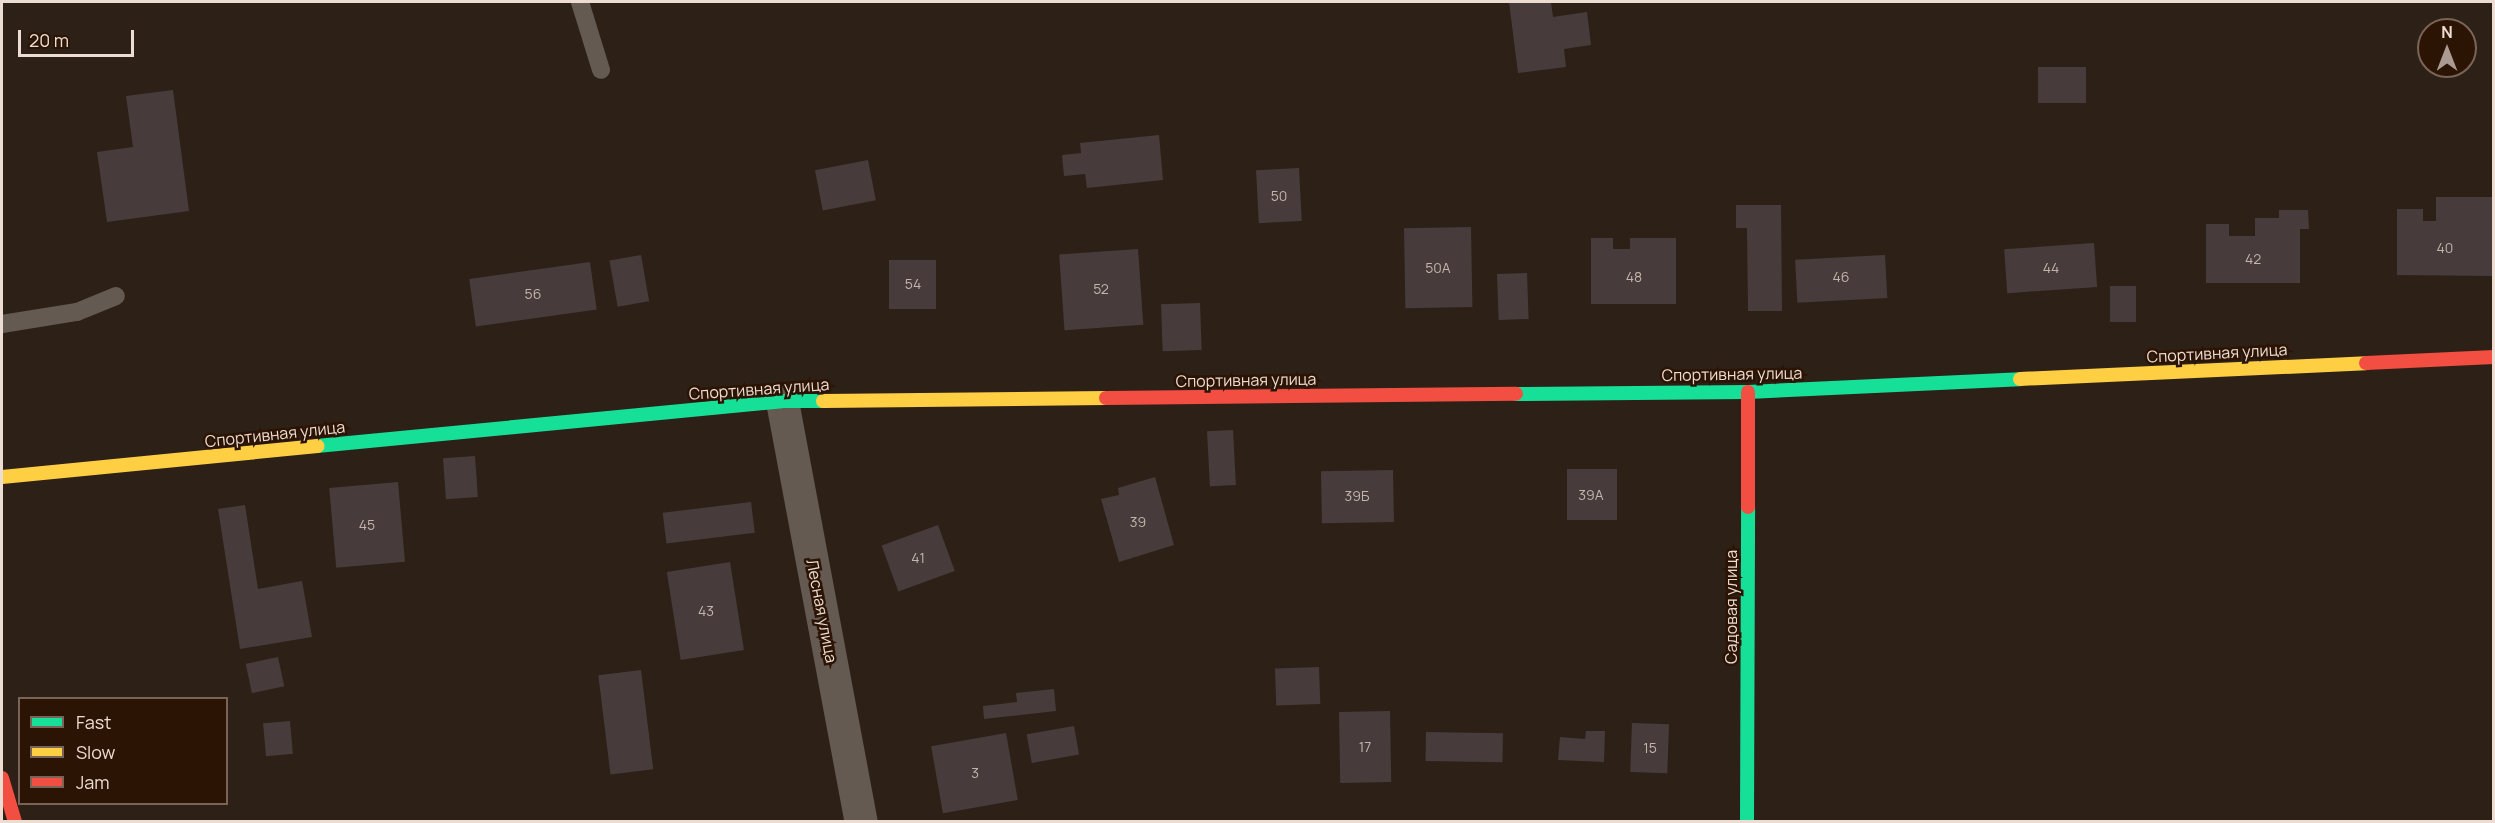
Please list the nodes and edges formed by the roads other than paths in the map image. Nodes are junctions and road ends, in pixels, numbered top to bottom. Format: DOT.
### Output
graph roads {
  1 [pos="580,2"];
  2 [pos="601,70"];
  3 [pos="116,296"];
  4 [pos="2,324"];
  5 [pos="2493,357"];
  6 [pos="1748,392"];
  7 [pos="782,401"];
  8 [pos="2,477"];
  9 [pos="2,778"];
  10 [pos="15,822"];
  11 [pos="861,822"];
  12 [pos="1747,822"];
  1 -- 2 [label="lane"];
  3 -- 4 [label="lane"];
  5 -- 6 [label="street, Спортивная улица"];
  6 -- 7 [label="street, Спортивная улица"];
  6 -- 12 [label="street, Садовая улица"];
  7 -- 8 [label="street, Спортивная улица"];
  7 -- 11 [label="street, Лесная улица"];
  9 -- 10 [label="street"];
}
